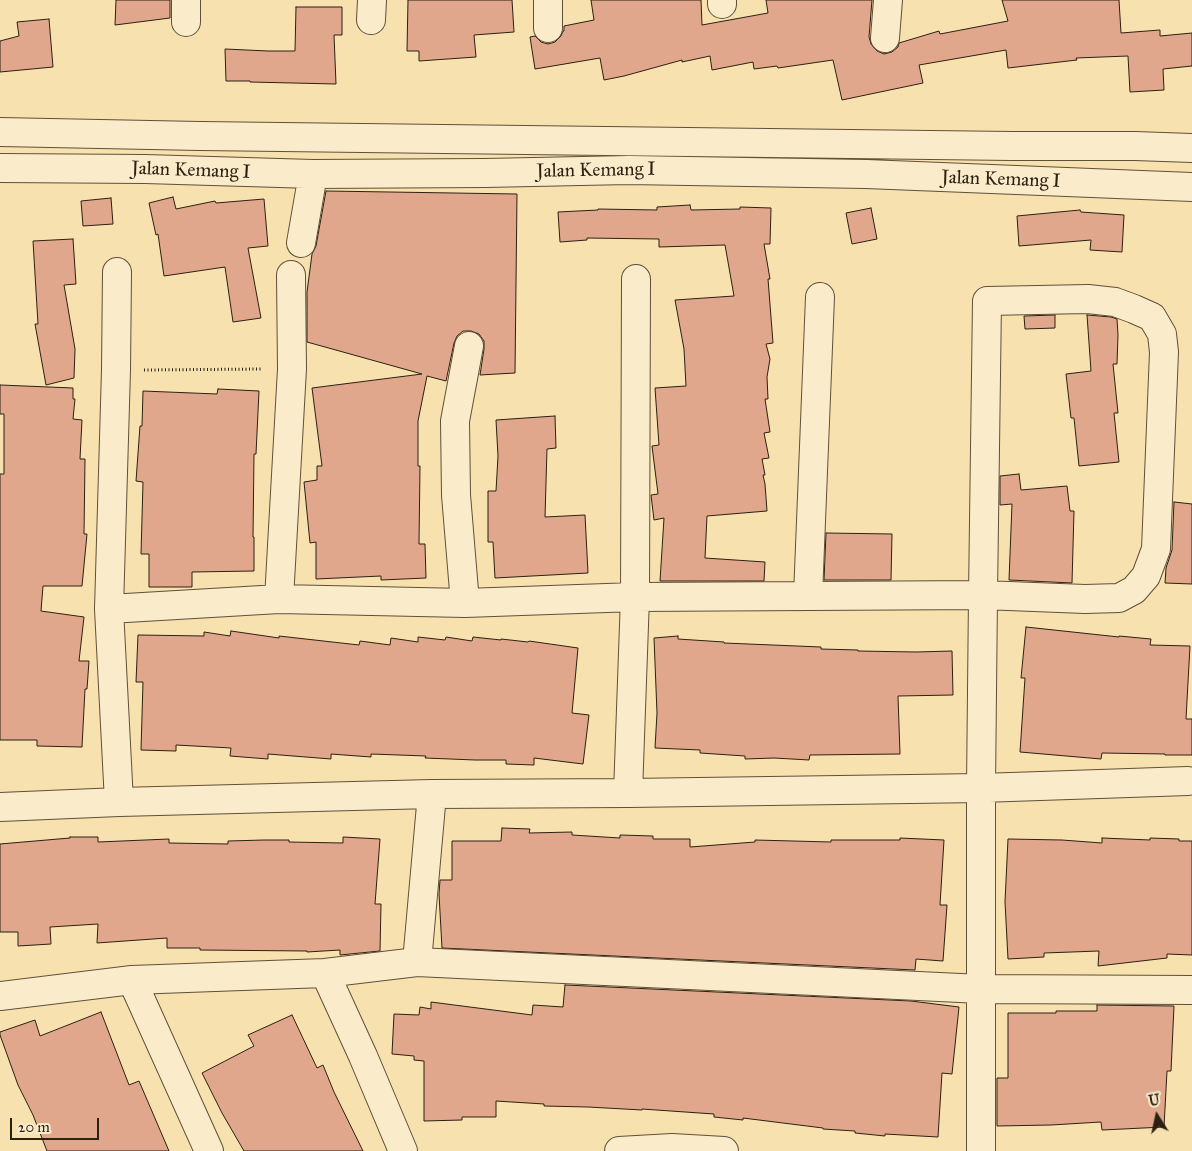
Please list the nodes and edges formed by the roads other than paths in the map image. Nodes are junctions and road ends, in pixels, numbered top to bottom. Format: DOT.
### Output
graph roads {
  1 [pos="548,0"];
  2 [pos="888,0"];
  3 [pos="548,28"];
  4 [pos="885,38"];
  5 [pos="0,132"];
  6 [pos="1192,148"];
  7 [pos="0,168"];
  8 [pos="313,174"];
  9 [pos="1192,187"];
  10 [pos="301,242"];
  11 [pos="118,272"];
  12 [pos="290,275"];
  13 [pos="636,279"];
  14 [pos="820,297"];
  15 [pos="461,389"];
  16 [pos="808,596"];
  17 [pos="983,596"];
  18 [pos="635,597"];
  19 [pos="279,599"];
  20 [pos="465,603"];
  21 [pos="109,609"];
  22 [pos="1188,781"];
  23 [pos="981,788"];
  24 [pos="628,793"];
  25 [pos="432,794"];
  26 [pos="119,802"];
  27 [pos="0,807"];
  28 [pos="417,962"];
  29 [pos="325,973"];
  30 [pos="132,980"];
  31 [pos="981,989"];
  32 [pos="1192,990"];
  33 [pos="0,996"];
  34 [pos="209,1151"];
  35 [pos="403,1151"];
  36 [pos="619,1151"];
  37 [pos="724,1151"];
  38 [pos="981,1151"];
  1 -- 3 [label="street"];
  2 -- 4 [label="street"];
  5 -- 6 [label="street, Jalan Kemang I"];
  7 -- 8 [label="street, Jalan Kemang I"];
  8 -- 9 [label="street, Jalan Kemang I"];
  8 -- 10 [label="street"];
  11 -- 21 [label="street"];
  12 -- 19 [label="street"];
  13 -- 18 [label="street"];
  14 -- 16 [label="street"];
  15 -- 20 [label="street"];
  16 -- 17 [label="street"];
  16 -- 18 [label="street"];
  17 -- 17 [label="street"];
  17 -- 23 [label="street"];
  18 -- 20 [label="street"];
  18 -- 24 [label="street"];
  19 -- 20 [label="street"];
  19 -- 21 [label="street"];
  21 -- 26 [label="street"];
  22 -- 23 [label="street"];
  23 -- 24 [label="street"];
  23 -- 31 [label="street"];
  24 -- 25 [label="street"];
  25 -- 26 [label="street"];
  25 -- 28 [label="street"];
  26 -- 27 [label="street"];
  28 -- 29 [label="street"];
  28 -- 31 [label="street"];
  29 -- 30 [label="street"];
  29 -- 35 [label="street"];
  30 -- 33 [label="street"];
  30 -- 34 [label="street"];
  31 -- 32 [label="street"];
  31 -- 38 [label="street"];
  36 -- 37 [label="street"];
}
